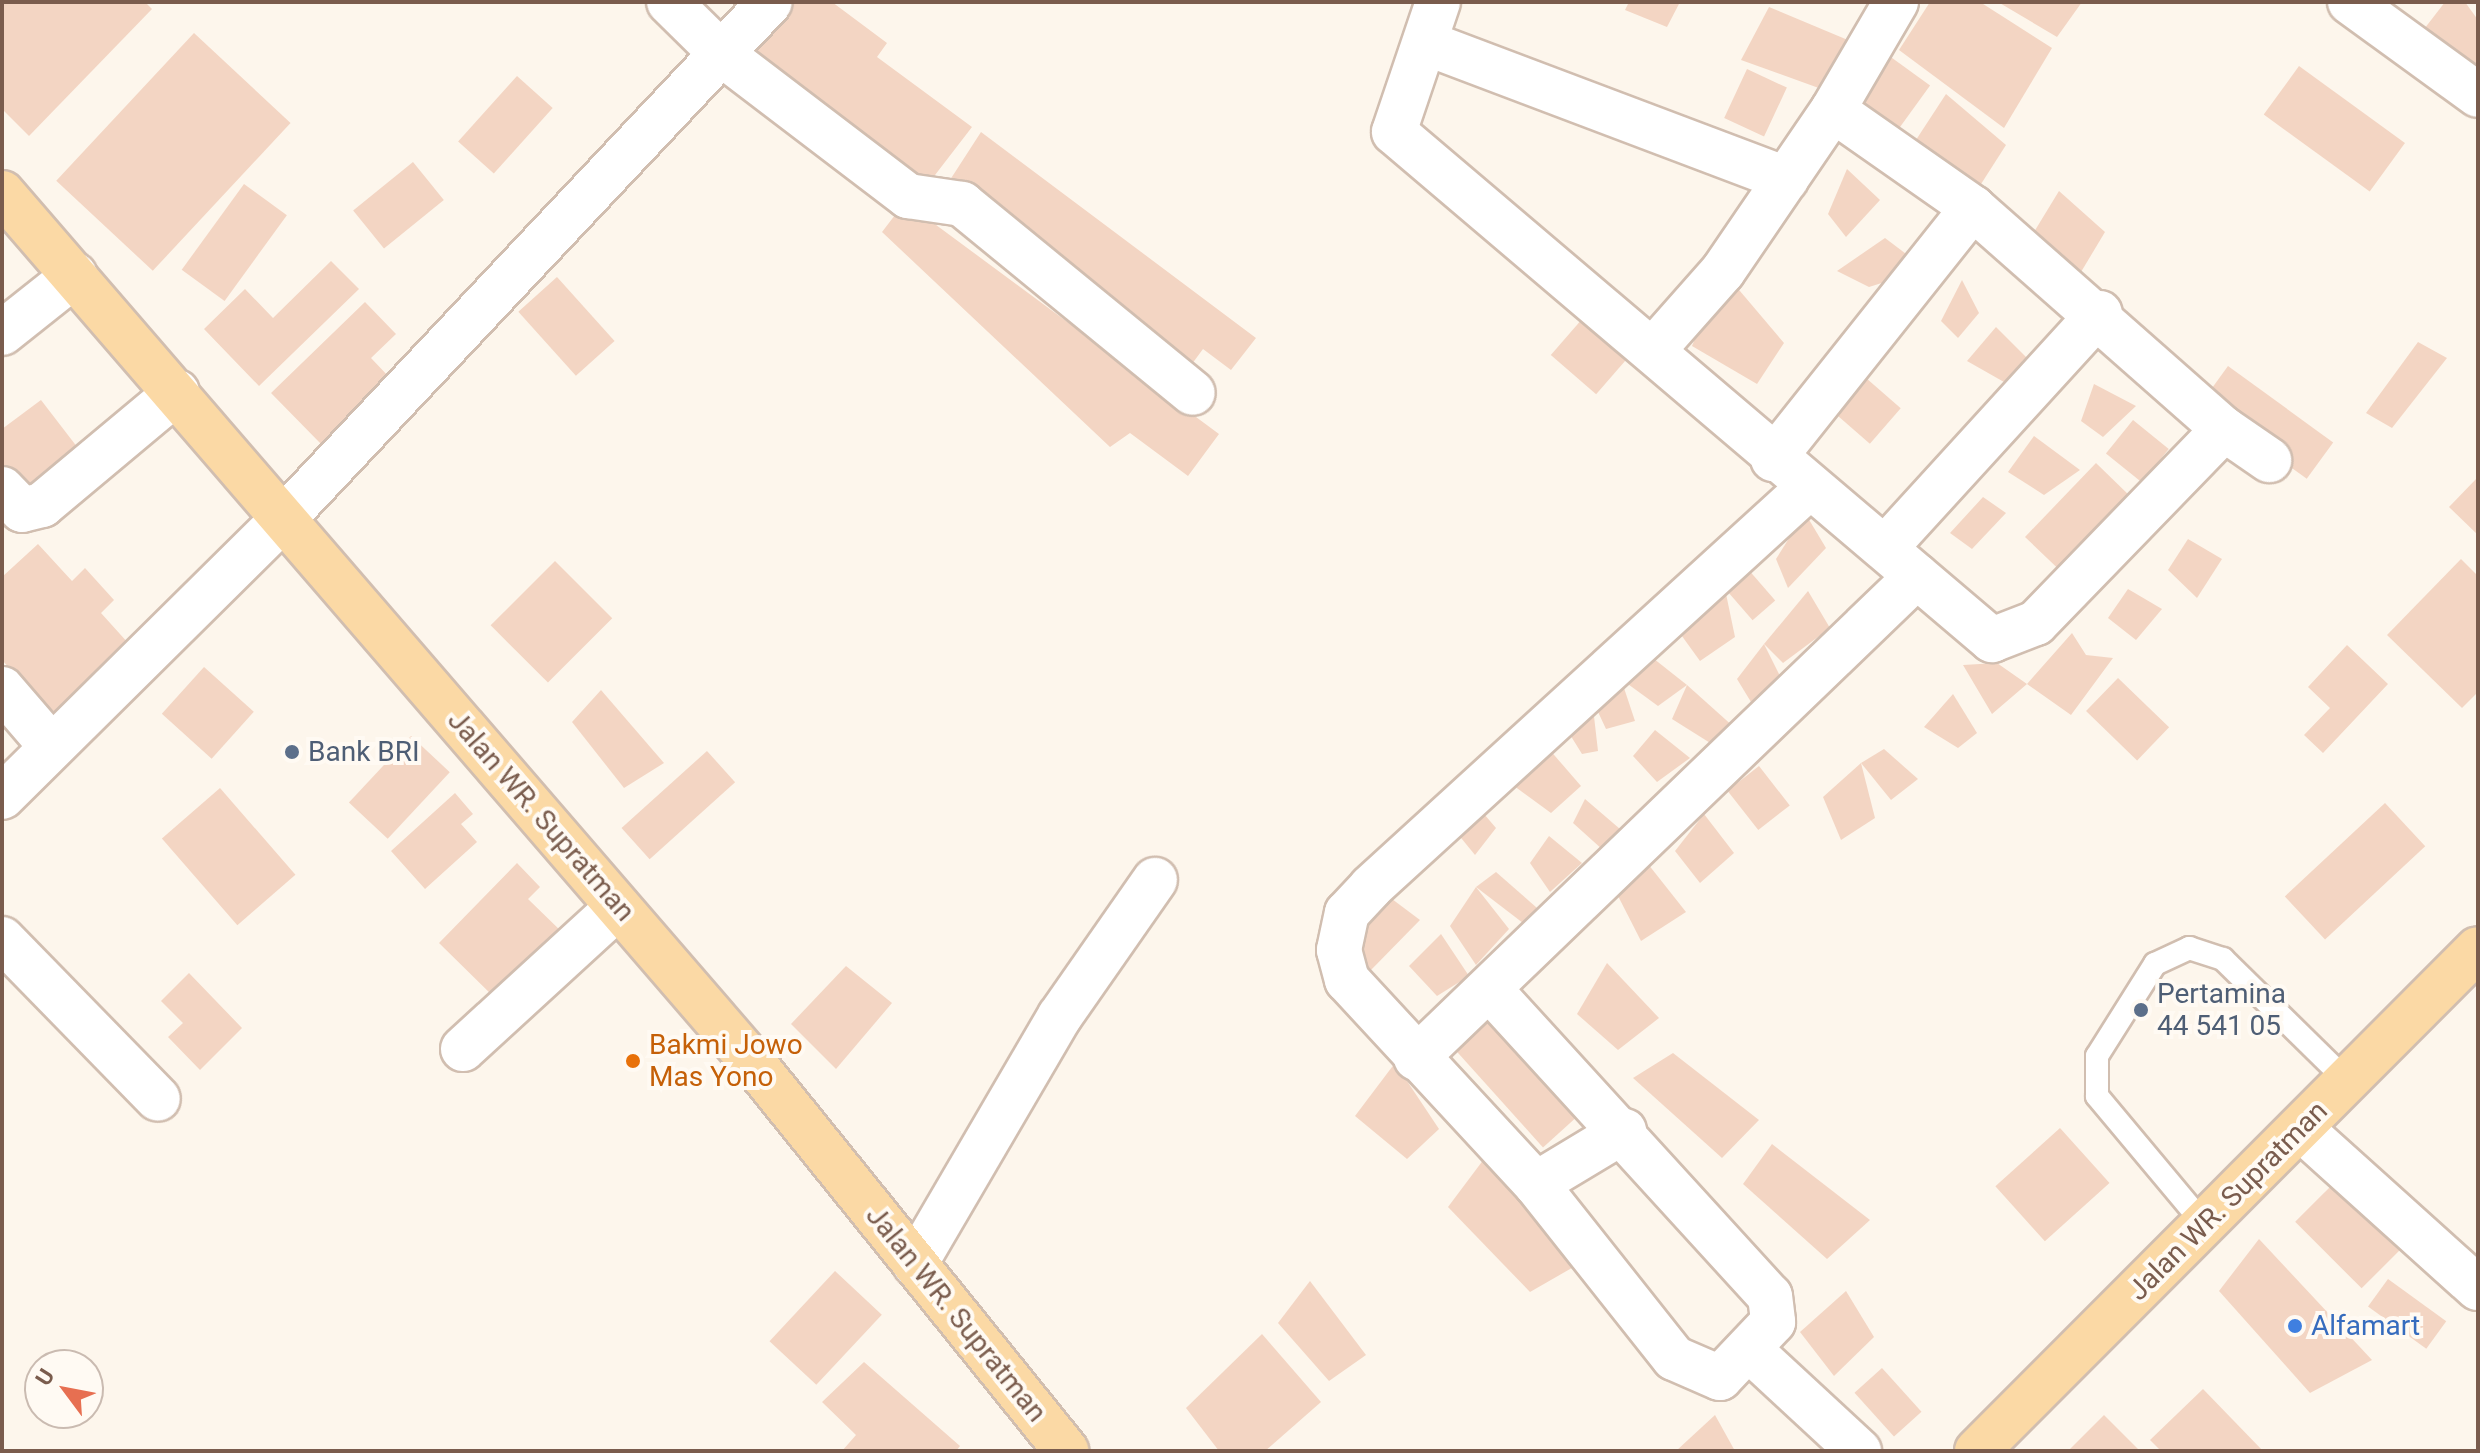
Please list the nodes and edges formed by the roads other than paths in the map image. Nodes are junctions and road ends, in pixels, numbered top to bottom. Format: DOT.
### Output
graph roads {
  1 [pos="669,2"];
  2 [pos="770,2"];
  3 [pos="1896,2"];
  4 [pos="2350,2"];
  5 [pos="1432,22"];
  6 [pos="723,55"];
  7 [pos="2478,95"];
  8 [pos="1833,110"];
  9 [pos="1786,179"];
  10 [pos="2,193"];
  11 [pos="1973,208"];
  12 [pos="75,275"];
  13 [pos="2100,313"];
  14 [pos="2,333"];
  15 [pos="1654,349"];
  16 [pos="177,392"];
  17 [pos="1193,393"];
  18 [pos="2224,429"];
  19 [pos="1773,459"];
  20 [pos="2269,460"];
  21 [pos="1809,487"];
  22 [pos="2,489"];
  23 [pos="285,517"];
  24 [pos="1902,562"];
  25 [pos="2,689"];
  26 [pos="51,746"];
  27 [pos="2,797"];
  28 [pos="1155,880"];
  29 [pos="618,907"];
  30 [pos="2,939"];
  31 [pos="2478,949"];
  32 [pos="1492,992"];
  33 [pos="463,1049"];
  34 [pos="1416,1058"];
  35 [pos="2347,1081"];
  36 [pos="158,1099"];
  37 [pos="2300,1128"];
  38 [pos="1624,1131"];
  39 [pos="1536,1184"];
  40 [pos="2204,1224"];
  41 [pos="915,1264"];
  42 [pos="2478,1288"];
  43 [pos="1752,1352"];
  44 [pos="1066,1451"];
  45 [pos="1859,1451"];
  46 [pos="1977,1451"];
  1 -- 6 [label="street"];
  2 -- 6 [label="street"];
  3 -- 8 [label="street"];
  4 -- 7 [label="street"];
  5 -- 9 [label="street"];
  5 -- 15 [label="street"];
  6 -- 17 [label="street"];
  6 -- 23 [label="street"];
  8 -- 9 [label="street"];
  8 -- 11 [label="street"];
  9 -- 15 [label="street"];
  10 -- 12 [label="main road, Jalan WR. Supratman"];
  11 -- 13 [label="street"];
  11 -- 19 [label="street"];
  12 -- 14 [label="street"];
  12 -- 16 [label="main road, Jalan WR. Supratman"];
  13 -- 18 [label="street"];
  13 -- 24 [label="street"];
  15 -- 19 [label="street"];
  16 -- 22 [label="street"];
  16 -- 23 [label="main road, Jalan WR. Supratman"];
  18 -- 20 [label="street"];
  18 -- 24 [label="street"];
  19 -- 21 [label="street"];
  21 -- 24 [label="street"];
  21 -- 34 [label="street"];
  23 -- 26 [label="street"];
  23 -- 29 [label="main road, Jalan WR. Supratman"];
  24 -- 32 [label="street"];
  25 -- 26 [label="street"];
  26 -- 27 [label="street"];
  28 -- 41 [label="street"];
  29 -- 33 [label="street"];
  29 -- 41 [label="main road, Jalan WR. Supratman"];
  30 -- 36 [label="street"];
  31 -- 35 [label="main road, Jalan WR. Supratman"];
  32 -- 34 [label="street"];
  32 -- 38 [label="street"];
  34 -- 39 [label="street"];
  35 -- 37 [label="main road, Jalan WR. Supratman"];
  35 -- 40 [label="lane"];
  37 -- 40 [label="main road, Jalan WR. Supratman"];
  37 -- 42 [label="street"];
  38 -- 39 [label="street"];
  38 -- 43 [label="street"];
  39 -- 43 [label="street"];
  40 -- 46 [label="main road, Jalan WR. Supratman"];
  41 -- 44 [label="main road, Jalan WR. Supratman"];
  43 -- 45 [label="street"];
}
